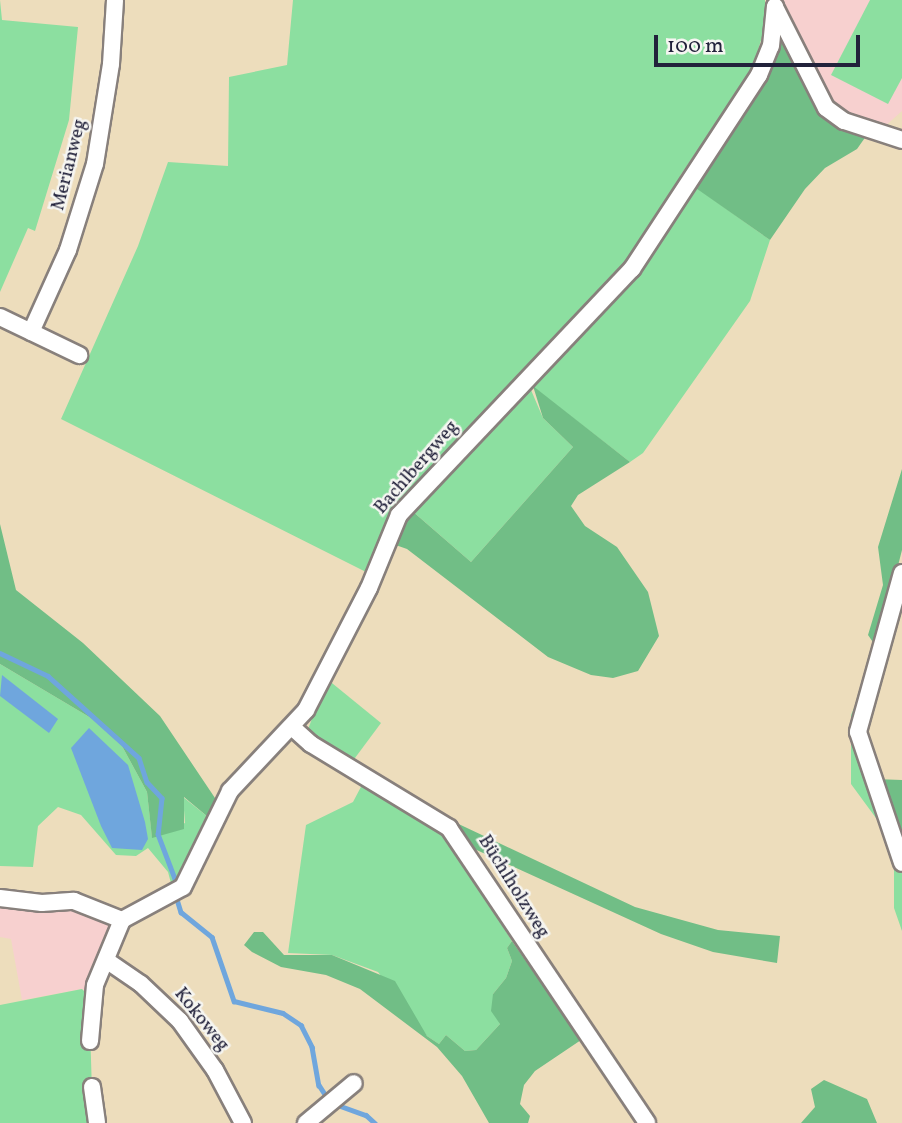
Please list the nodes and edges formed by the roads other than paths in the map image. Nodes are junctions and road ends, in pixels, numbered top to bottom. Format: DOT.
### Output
graph roads {
  1 [pos="115,0"];
  2 [pos="774,3"];
  3 [pos="902,140"];
  4 [pos="0,317"];
  5 [pos="31,332"];
  6 [pos="79,355"];
  7 [pos="902,573"];
  8 [pos="292,727"];
  9 [pos="902,863"];
  10 [pos="0,898"];
  11 [pos="122,920"];
  12 [pos="106,960"];
  13 [pos="90,1041"];
  14 [pos="354,1083"];
  15 [pos="92,1087"];
  16 [pos="97,1123"];
  17 [pos="243,1123"];
  18 [pos="306,1123"];
  19 [pos="647,1123"];
  1 -- 5 [label="street, Merianweg"];
  2 -- 3 [label="street"];
  2 -- 8 [label="street, Bachlbergweg"];
  4 -- 5 [label="street"];
  5 -- 6 [label="street"];
  7 -- 9 [label="street"];
  8 -- 11 [label="street, Bachlbergweg"];
  8 -- 19 [label="street, Büchlholzweg"];
  10 -- 11 [label="street"];
  11 -- 12 [label="street"];
  12 -- 13 [label="street"];
  12 -- 17 [label="street, Kokoweg"];
  14 -- 18 [label="street"];
  15 -- 16 [label="street"];
}
